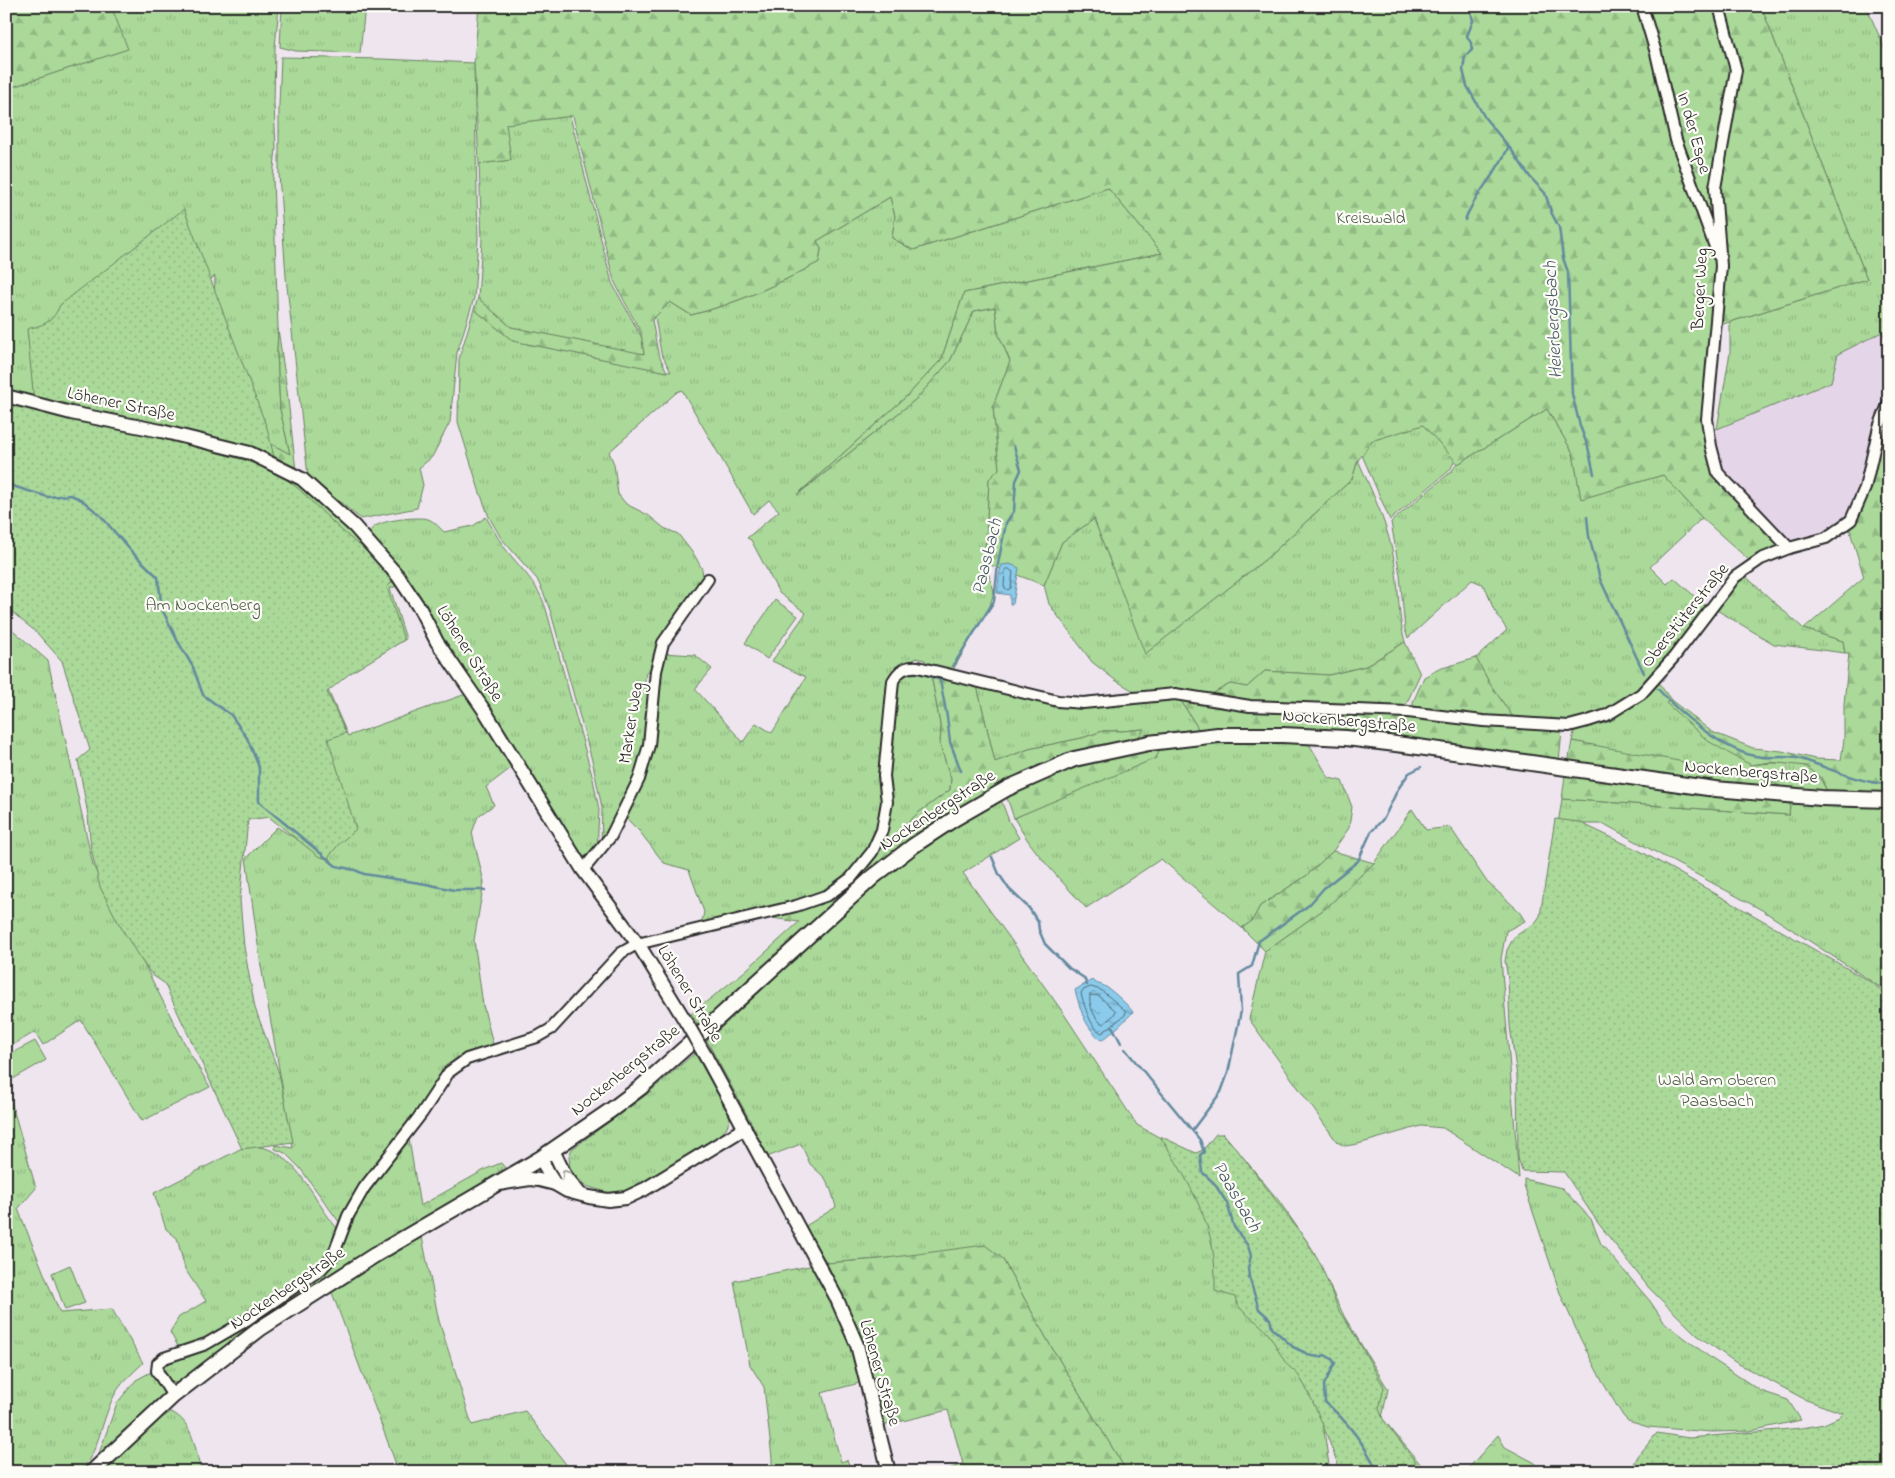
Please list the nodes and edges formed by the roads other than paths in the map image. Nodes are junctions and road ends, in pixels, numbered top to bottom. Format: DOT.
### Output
graph roads {
  1 [pos="1642,6"];
  2 [pos="1719,6"];
  3 [pos="1722,266"];
  4 [pos="6,396"];
  5 [pos="1888,405"];
  6 [pos="1789,548"];
  7 [pos="708,580"];
  8 [pos="1651,684"];
  9 [pos="1889,800"];
  10 [pos="583,870"];
  11 [pos="638,944"];
  12 [pos="746,1128"];
  13 [pos="547,1154"];
  14 [pos="495,1184"];
  15 [pos="556,1184"];
  16 [pos="580,1194"];
  17 [pos="173,1396"];
  18 [pos="92,1472"];
  19 [pos="889,1472"];
  1 -- 3 [label="street, In der Espe"];
  2 -- 3 [label="street, Berger Weg"];
  3 -- 6 [label="street, Berger Weg"];
  4 -- 10 [label="street, Löhener Straße"];
  5 -- 6 [label="street, Oberstüterstraße"];
  6 -- 8 [label="street, Oberstüterstraße"];
  7 -- 10 [label="street, Marker Weg"];
  8 -- 11 [label="street, Nockenbergstraße"];
  9 -- 13 [label="main road, Nockenbergstraße"];
  10 -- 11 [label="street, Löhener Straße"];
  11 -- 12 [label="street, Löhener Straße, bridge"];
  11 -- 17 [label="street, Nockenbergstraße"];
  12 -- 16 [label="street"];
  12 -- 19 [label="street, Löhener Straße"];
  13 -- 14 [label="main road, Nockenbergstraße"];
  13 -- 15 [label="street"];
  16 -- 13 [label="street, one-way"];
  14 -- 15 [label="street"];
  14 -- 17 [label="main road, Nockenbergstraße"];
  15 -- 16 [label="street"];
  17 -- 18 [label="main road, Nockenbergstraße"];
}
